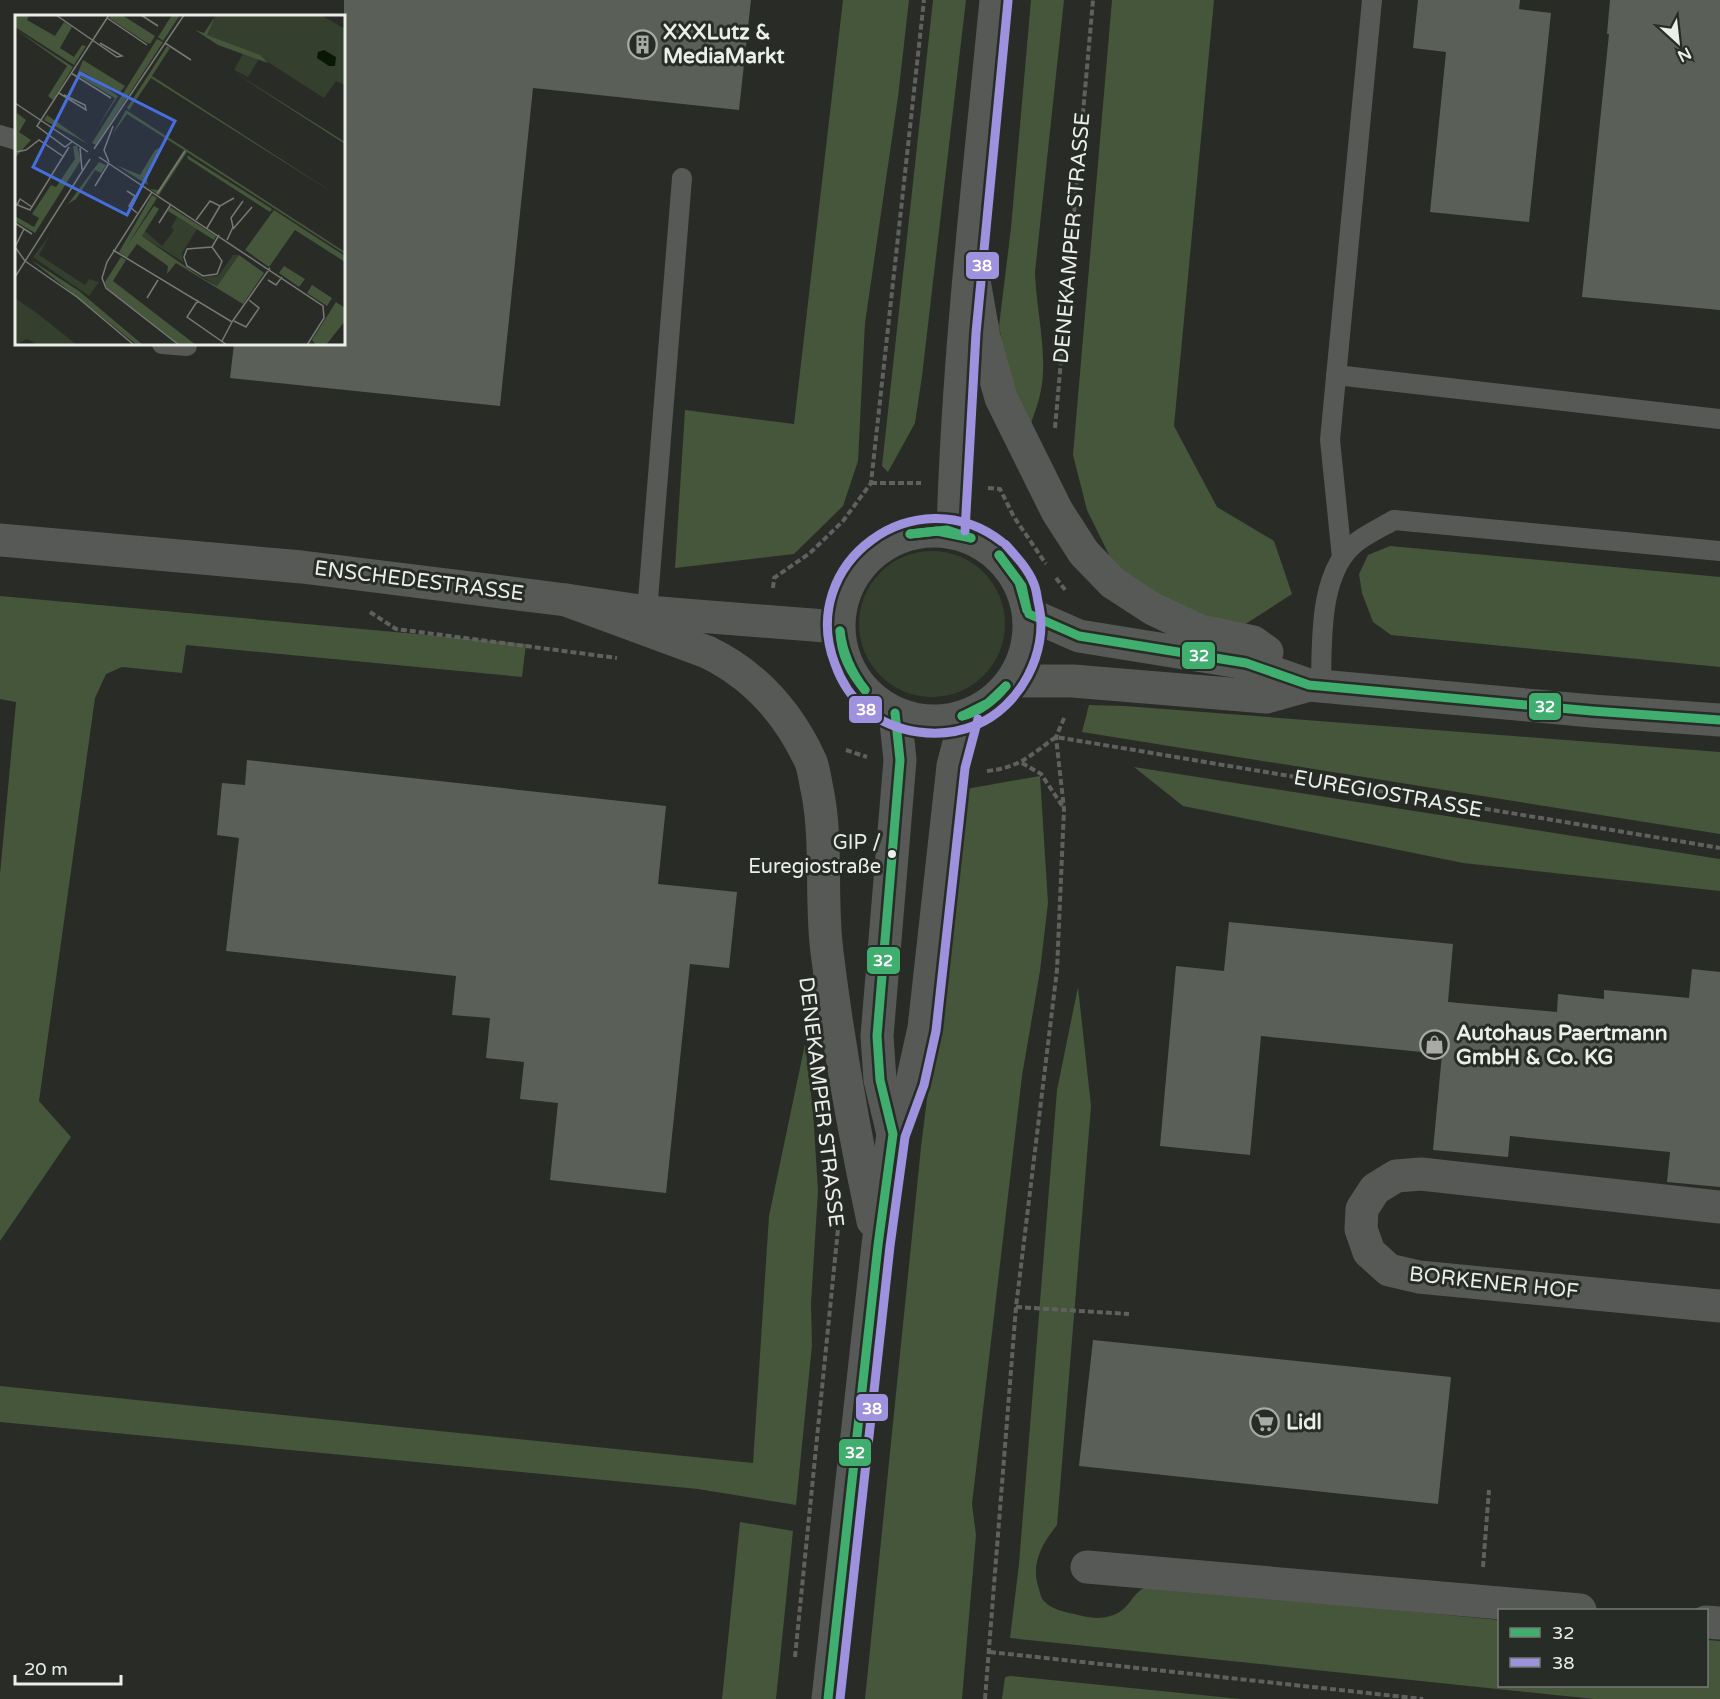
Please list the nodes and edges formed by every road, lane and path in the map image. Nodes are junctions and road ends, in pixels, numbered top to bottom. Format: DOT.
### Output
graph roads {
  1 [pos="924,0"];
  2 [pos="996,0"];
  3 [pos="1093,0"];
  4 [pos="1372,0"];
  5 [pos="0,135"];
  6 [pos="15,140"];
  7 [pos="682,178"];
  8 [pos="971,264"];
  9 [pos="174,345"];
  10 [pos="187,346"];
  11 [pos="1336,375"];
  12 [pos="1720,419"];
  13 [pos="1036,469"];
  14 [pos="871,483"];
  15 [pos="954,483"];
  16 [pos="952,531"];
  17 [pos="0,540"];
  18 [pos="1720,551"];
  19 [pos="1342,558"];
  20 [pos="1049,568"];
  21 [pos="1055,576"];
  22 [pos="566,600"];
  23 [pos="368,610"];
  24 [pos="647,612"];
  25 [pos="1029,614"];
  26 [pos="771,620"];
  27 [pos="838,627"];
  28 [pos="1079,636"];
  29 [pos="628,660"];
  30 [pos="1012,681"];
  31 [pos="1073,681"];
  32 [pos="1315,685"];
  33 [pos="895,713"];
  34 [pos="966,716"];
  35 [pos="1720,720"];
  36 [pos="1056,737"];
  37 [pos="842,742"];
  38 [pos="900,760"];
  39 [pos="1022,763"];
  40 [pos="953,766"];
  41 [pos="1064,809"];
  42 [pos="1720,848"];
  43 [pos="893,1134"];
  44 [pos="1720,1207"];
  45 [pos="839,1219"];
  46 [pos="878,1245"];
  47 [pos="1720,1306"];
  48 [pos="1016,1307"];
  49 [pos="1129,1314"];
  50 [pos="1489,1490"];
  51 [pos="1087,1567"];
  52 [pos="1480,1602"];
  53 [pos="1558,1609"];
  54 [pos="990,1652"];
  55 [pos="794,1664"];
  56 [pos="828,1699"];
  57 [pos="985,1699"];
  58 [pos="1423,1699"];
  1 -- 14 [label="path"];
  2 -- 8 [label="street"];
  3 -- 13 [label="path, DENEKAMPER STRASSE"];
  4 -- 11 [label="lane"];
  5 -- 6 [label="lane"];
  7 -- 24 [label="lane"];
  8 -- 13 [label="street"];
  8 -- 15 [label="street"];
  9 -- 10 [label="lane"];
  11 -- 12 [label="lane"];
  11 -- 19 [label="lane"];
  13 -- 32 [label="street"];
  14 -- 15 [label="path"];
  14 -- 26 [label="path"];
  15 -- 16 [label="street"];
  15 -- 20 [label="path"];
  16 -- 25 [label="street"];
  16 -- 27 [label="street"];
  17 -- 22 [label="street, ENSCHEDESTRASSE"];
  18 -- 19 [label="lane"];
  19 -- 32 [label="lane"];
  21 -- 28 [label="path"];
  22 -- 24 [label="street, ENSCHEDESTRASSE"];
  22 -- 46 [label="street"];
  23 -- 29 [label="path"];
  24 -- 26 [label="street, ENSCHEDESTRASSE"];
  25 -- 28 [label="street"];
  25 -- 30 [label="street"];
  26 -- 27 [label="street, ENSCHEDESTRASSE"];
  27 -- 33 [label="street"];
  28 -- 32 [label="street"];
  30 -- 31 [label="street"];
  30 -- 34 [label="street"];
  31 -- 32 [label="street"];
  31 -- 36 [label="path"];
  32 -- 35 [label="street"];
  33 -- 34 [label="street"];
  33 -- 38 [label="street"];
  34 -- 40 [label="street"];
  36 -- 39 [label="path"];
  36 -- 41 [label="path"];
  36 -- 42 [label="path, EUREGIOSTRASSE"];
  37 -- 38 [label="path"];
  38 -- 43 [label="street"];
  39 -- 40 [label="path"];
  39 -- 41 [label="path"];
  40 -- 43 [label="street"];
  41 -- 48 [label="path"];
  43 -- 46 [label="street"];
  44 -- 47 [label="street, BORKENER HOF"];
  45 -- 55 [label="path, DENEKAMPER STRASSE"];
  46 -- 56 [label="street"];
  48 -- 49 [label="path"];
  48 -- 54 [label="path"];
  50 -- 52 [label="path"];
  51 -- 52 [label="street"];
  52 -- 53 [label="street"];
  54 -- 57 [label="path"];
  54 -- 58 [label="path"];
}
